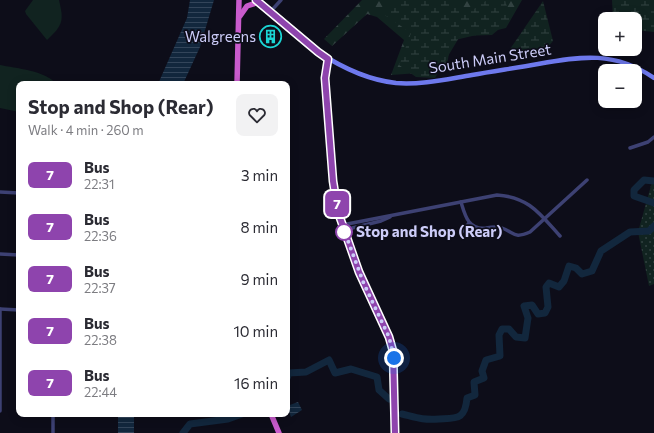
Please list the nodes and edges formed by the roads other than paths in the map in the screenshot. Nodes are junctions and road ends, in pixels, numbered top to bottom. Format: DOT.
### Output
graph roads {
  1 [pos="238,0"];
  2 [pos="281,0"];
  3 [pos="258,1"];
  4 [pos="271,10"];
  5 [pos="238,22"];
  6 [pos="282,23"];
  7 [pos="328,59"];
  8 [pos="654,78"];
  9 [pos="237,81"];
  10 [pos="654,137"];
  11 [pos="630,148"];
  12 [pos="587,180"];
  13 [pos="0,192"];
  14 [pos="16,194"];
  15 [pos="461,202"];
  16 [pos="545,219"];
  17 [pos="469,223"];
  18 [pos="343,227"];
  19 [pos="462,232"];
  20 [pos="560,236"];
  21 [pos="0,254"];
  22 [pos="16,255"];
  23 [pos="0,309"];
  24 [pos="16,310"];
  25 [pos="0,411"];
  26 [pos="53,417"];
  27 [pos="272,417"];
  28 [pos="53,433"];
  29 [pos="279,433"];
  30 [pos="395,433"];
  1 -- 5 [label="highway"];
  2 -- 4 [label="street"];
  3 -- 4 [label="main road"];
  3 -- 5 [label="highway"];
  3 -- 6 [label="main road"];
  4 -- 6 [label="main road"];
  5 -- 9 [label="highway"];
  6 -- 7 [label="main road, South Main Street"];
  7 -- 8 [label="main road, South Main Street"];
  7 -- 18 [label="street"];
  10 -- 11 [label="street"];
  12 -- 16 [label="street"];
  13 -- 14 [label="street"];
  15 -- 16 [label="street"];
  15 -- 17 [label="street"];
  15 -- 18 [label="street"];
  16 -- 17 [label="street"];
  16 -- 20 [label="street"];
  17 -- 19 [label="street"];
  18 -- 30 [label="street"];
  21 -- 22 [label="street"];
  23 -- 24 [label="street"];
  23 -- 25 [label="street"];
  26 -- 28 [label="street"];
  27 -- 29 [label="highway"];
}
